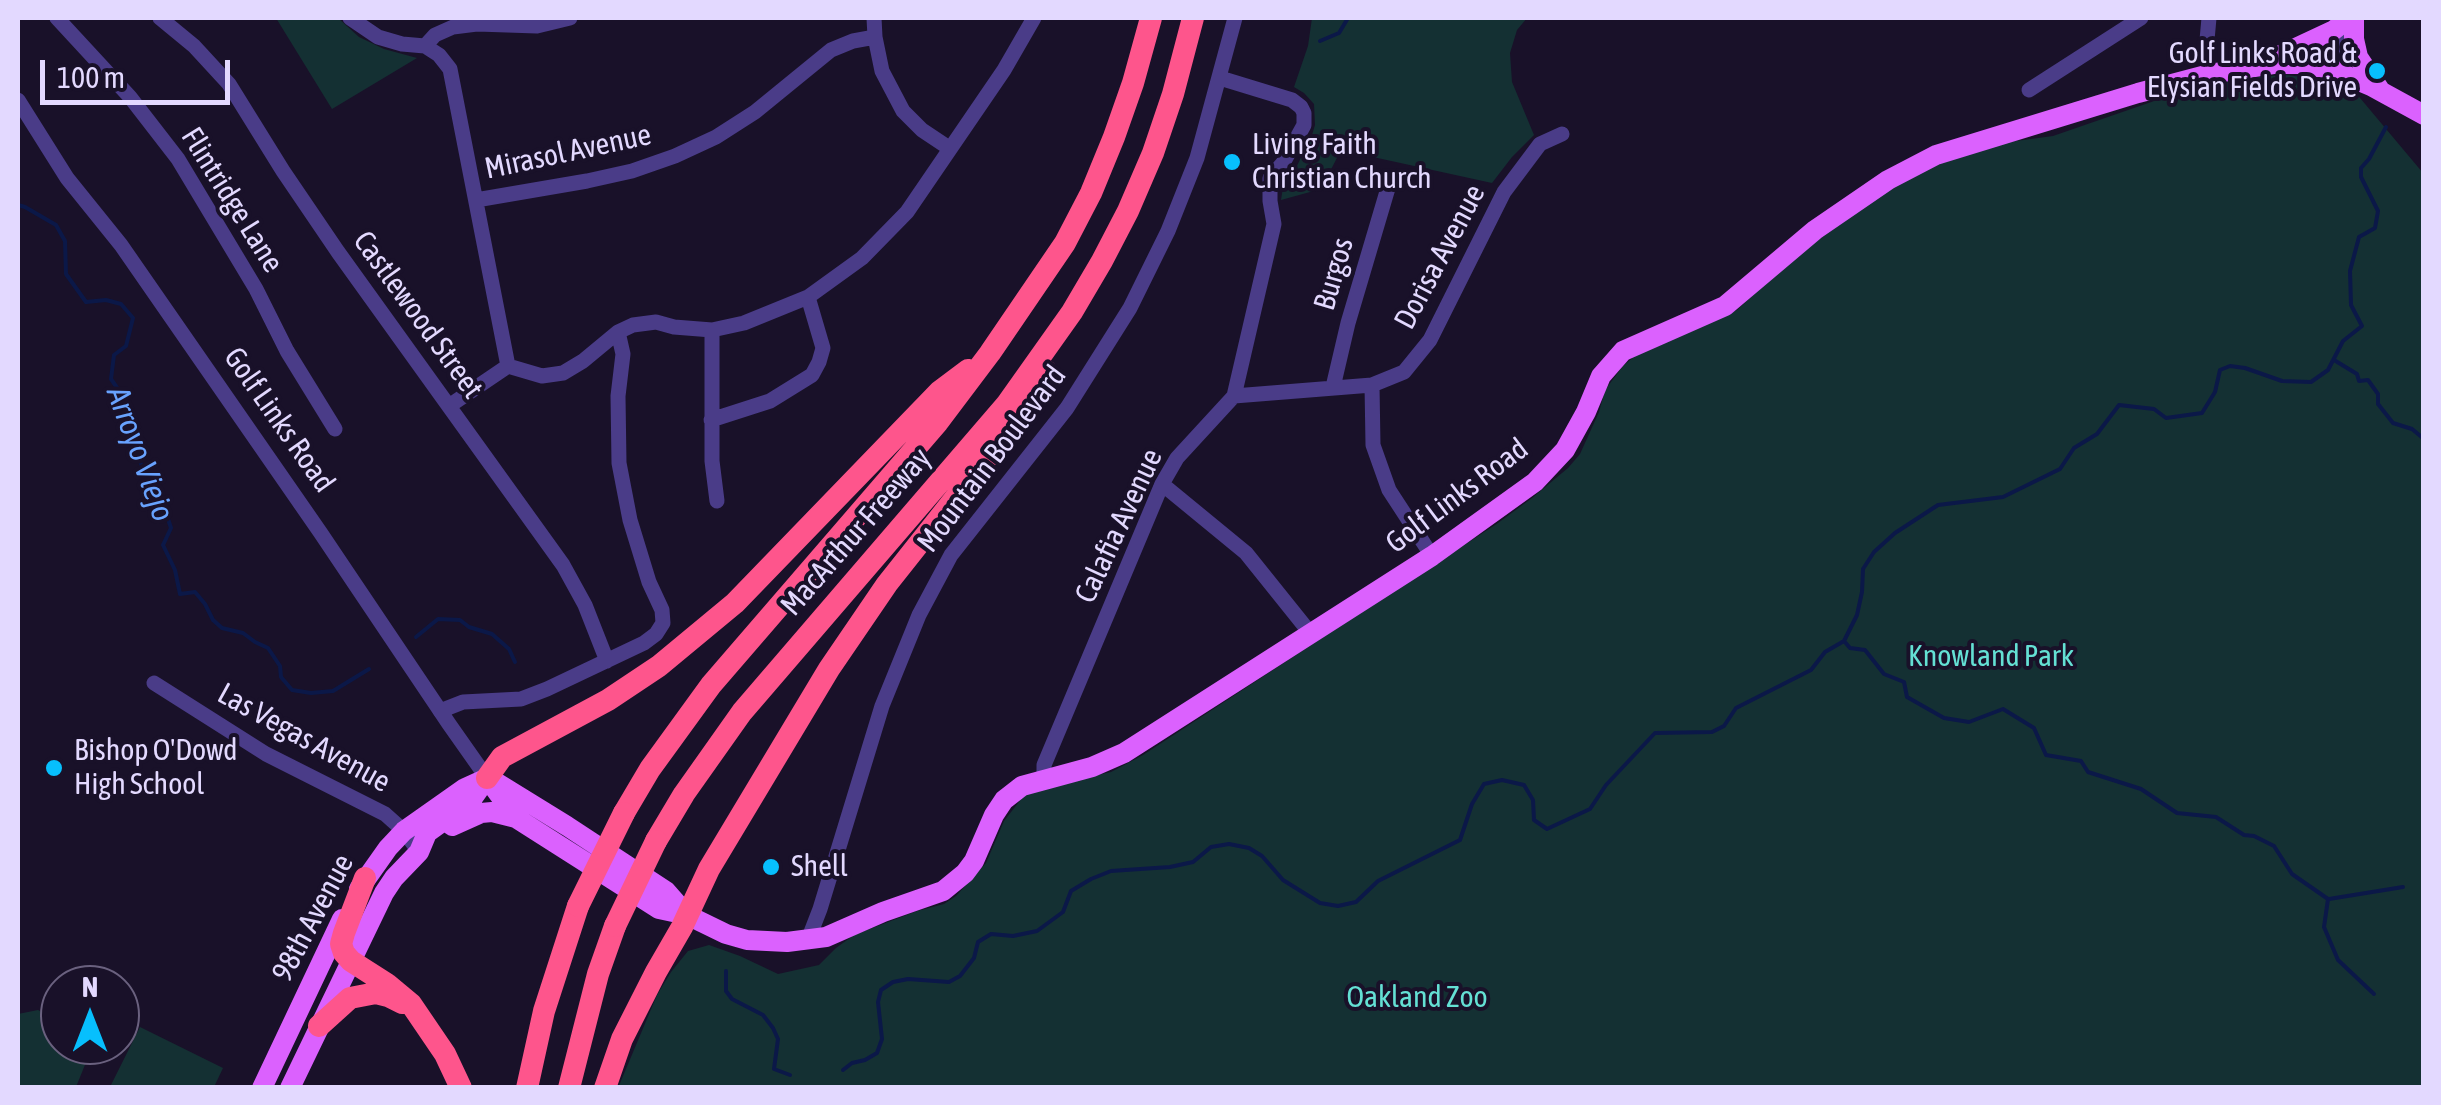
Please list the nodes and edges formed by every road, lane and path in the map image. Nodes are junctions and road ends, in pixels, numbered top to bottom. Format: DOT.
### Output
graph roads {
  1 [pos="57,18"];
  2 [pos="160,18"];
  3 [pos="350,18"];
  4 [pos="570,18"];
  5 [pos="874,18"];
  6 [pos="1034,18"];
  7 [pos="1151,18"];
  8 [pos="1194,18"];
  9 [pos="1235,18"];
  10 [pos="2141,18"];
  11 [pos="2209,18"];
  12 [pos="2351,18"];
  13 [pos="875,37"];
  14 [pos="425,46"];
  15 [pos="2258,66"];
  16 [pos="2333,70"];
  17 [pos="2210,74"];
  18 [pos="1220,78"];
  19 [pos="2029,90"];
  20 [pos="2381,92"];
  21 [pos="18,100"];
  22 [pos="2424,115"];
  23 [pos="1562,134"];
  24 [pos="950,148"];
  25 [pos="1391,178"];
  26 [pos="476,200"];
  27 [pos="1102,261"];
  28 [pos="808,297"];
  29 [pos="712,330"];
  30 [pos="618,332"];
  31 [pos="990,353"];
  32 [pos="508,366"];
  33 [pos="1372,385"];
  34 [pos="1333,387"];
  35 [pos="1234,396"];
  36 [pos="450,406"];
  37 [pos="711,420"];
  38 [pos="335,429"];
  39 [pos="1162,484"];
  40 [pos="717,501"];
  41 [pos="1432,556"];
  42 [pos="1311,634"];
  43 [pos="607,661"];
  44 [pos="154,683"];
  45 [pos="440,711"];
  46 [pos="488,778"];
  47 [pos="1044,779"];
  48 [pos="516,818"];
  49 [pos="404,832"];
  50 [pos="419,852"];
  51 [pos="364,878"];
  52 [pos="687,915"];
  53 [pos="808,940"];
  54 [pos="350,961"];
  55 [pos="420,1019"];
  56 [pos="319,1026"];
  57 [pos="262,1088"];
  58 [pos="290,1088"];
  59 [pos="461,1088"];
  60 [pos="527,1088"];
  61 [pos="570,1088"];
  62 [pos="605,1088"];
  1 -- 38 [label="street, Flintridge Lane"];
  2 -- 36 [label="street, Castlewood Street"];
  3 -- 14 [label="street"];
  4 -- 14 [label="street"];
  5 -- 13 [label="street"];
  6 -- 24 [label="street"];
  7 -- 31 [label="highway, MacArthur Freeway"];
  8 -- 27 [label="highway, MacArthur Freeway"];
  9 -- 18 [label="street, Mountain Boulevard"];
  10 -- 19 [label="street"];
  11 -- 17 [label="street"];
  12 -- 15 [label="main road"];
  12 -- 16 [label="street"];
  12 -- 20 [label="main road"];
  13 -- 24 [label="street"];
  13 -- 26 [label="street, Mirasol Avenue"];
  14 -- 26 [label="street"];
  15 -- 16 [label="main road, Golf Links Road"];
  15 -- 17 [label="main road, Golf Links Road"];
  16 -- 20 [label="main road, Golf Links Road"];
  17 -- 41 [label="main road, Golf Links Road"];
  18 -- 35 [label="street, Calafia Avenue"];
  18 -- 53 [label="street, Mountain Boulevard"];
  20 -- 22 [label="main road, Golf Links Road"];
  21 -- 45 [label="street, Golf Links Road"];
  23 -- 33 [label="street, Dorisa Avenue"];
  24 -- 28 [label="street"];
  25 -- 34 [label="street, Burgos"];
  26 -- 32 [label="street"];
  27 -- 52 [label="highway"];
  27 -- 61 [label="highway, MacArthur Freeway, bridge"];
  28 -- 29 [label="street"];
  28 -- 37 [label="street"];
  29 -- 30 [label="street"];
  29 -- 37 [label="street"];
  30 -- 32 [label="street"];
  30 -- 43 [label="street"];
  31 -- 46 [label="highway"];
  31 -- 60 [label="highway, MacArthur Freeway, bridge"];
  32 -- 36 [label="street"];
  33 -- 34 [label="street, Dorisa Avenue"];
  33 -- 41 [label="street"];
  34 -- 35 [label="street, Dorisa Avenue"];
  35 -- 39 [label="street, Calafia Avenue"];
  36 -- 43 [label="street, Castlewood Street"];
  37 -- 40 [label="street"];
  39 -- 42 [label="street"];
  39 -- 47 [label="street, Calafia Avenue"];
  41 -- 42 [label="main road, Golf Links Road"];
  42 -- 47 [label="main road, Golf Links Road"];
  43 -- 45 [label="street"];
  44 -- 49 [label="street, Las Vegas Avenue"];
  45 -- 46 [label="street, Golf Links Road"];
  46 -- 48 [label="main road, Golf Links Road"];
  46 -- 49 [label="main road, 98th Avenue"];
  46 -- 50 [label="main road, 98th Avenue"];
  46 -- 52 [label="main road, Golf Links Road"];
  47 -- 53 [label="main road, Golf Links Road"];
  48 -- 50 [label="main road"];
  48 -- 52 [label="main road, Golf Links Road"];
  49 -- 50 [label="street, Las Vegas Avenue"];
  49 -- 51 [label="main road, 98th Avenue"];
  50 -- 54 [label="main road, 98th Avenue"];
  51 -- 54 [label="highway"];
  51 -- 57 [label="main road, 98th Avenue"];
  52 -- 53 [label="main road, Golf Links Road"];
  52 -- 62 [label="highway"];
  54 -- 55 [label="highway"];
  54 -- 56 [label="main road, 98th Avenue"];
  55 -- 56 [label="highway"];
  55 -- 59 [label="highway"];
  56 -- 58 [label="main road, 98th Avenue"];
}
